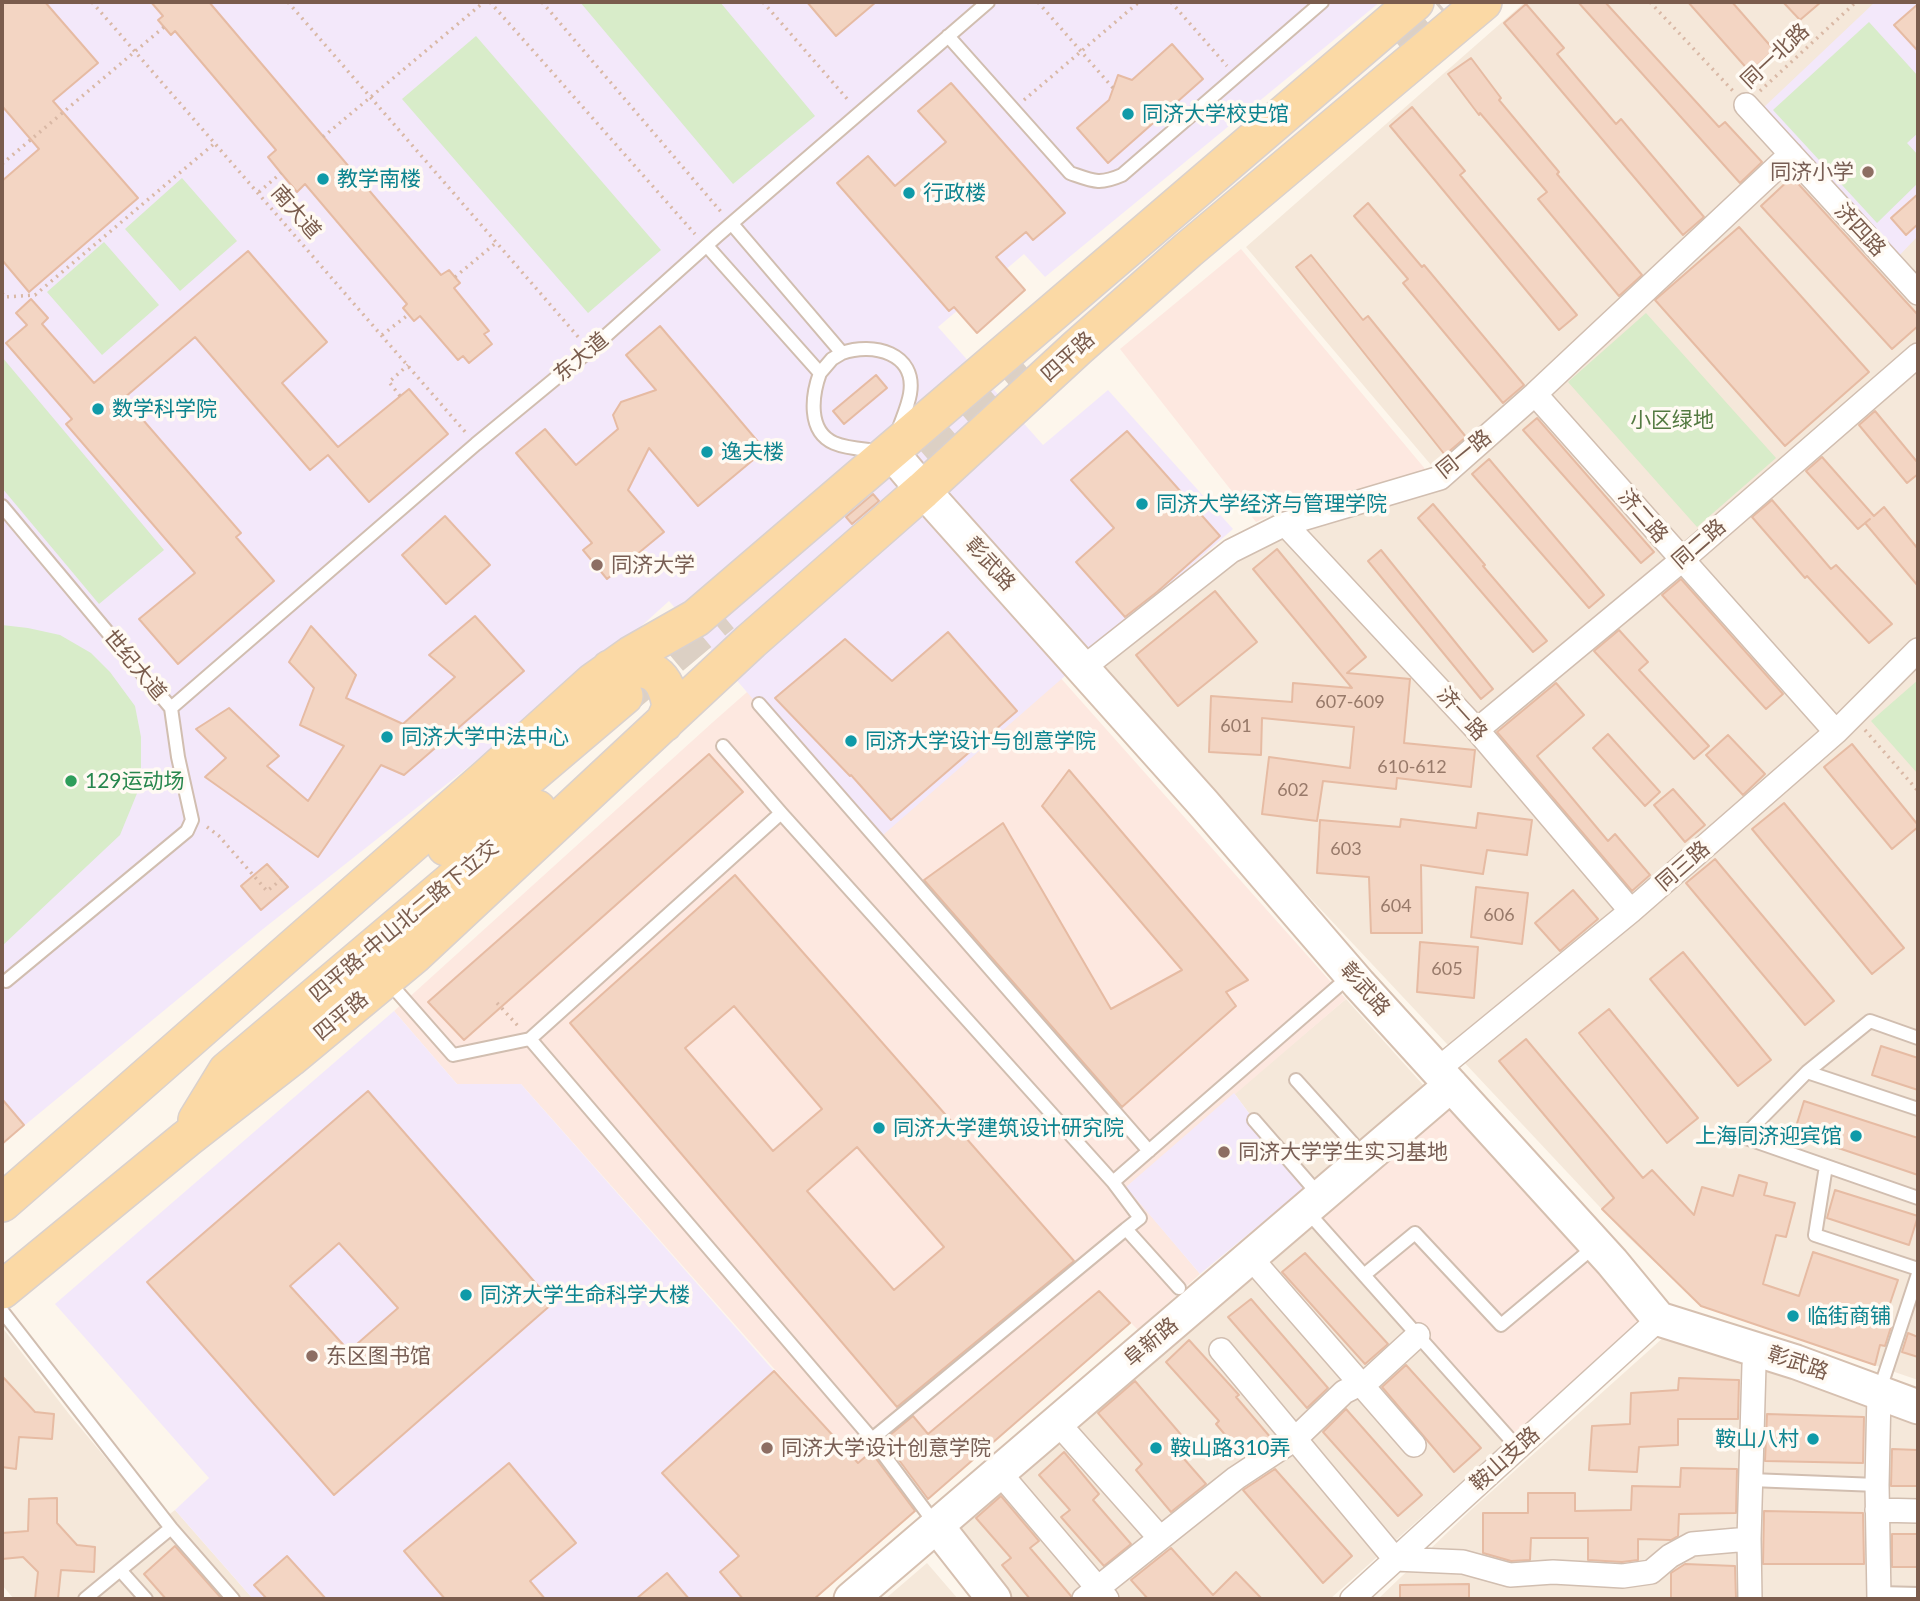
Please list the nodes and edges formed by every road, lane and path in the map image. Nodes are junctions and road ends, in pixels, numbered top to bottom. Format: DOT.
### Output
graph roads {
  1 [pos="92,2"];
  2 [pos="288,2"];
  3 [pos="484,2"];
  4 [pos="490,2"];
  5 [pos="542,2"];
  6 [pos="763,2"];
  7 [pos="775,2"];
  8 [pos="988,2"];
  9 [pos="1038,2"];
  10 [pos="1139,2"];
  11 [pos="1171,2"];
  12 [pos="1322,2"];
  13 [pos="1415,2"];
  14 [pos="1483,2"];
  15 [pos="1650,2"];
  16 [pos="1856,2"];
  17 [pos="768,8"];
  18 [pos="164,27"];
  19 [pos="948,36"];
  20 [pos="135,51"];
  21 [pos="1081,52"];
  22 [pos="1236,77"];
  23 [pos="1113,88"];
  24 [pos="371,96"];
  25 [pos="1746,105"];
  26 [pos="1013,110"];
  27 [pos="859,112"];
  28 [pos="323,136"];
  29 [pos="215,143"];
  30 [pos="1791,154"];
  31 [pos="2,164"];
  32 [pos="281,173"];
  33 [pos="258,192"];
  34 [pos="732,224"];
  35 [pos="497,242"];
  36 [pos="706,246"];
  37 [pos="455,277"];
  38 [pos="2,293"];
  39 [pos="1918,293"];
  40 [pos="408,314"];
  41 [pos="382,335"];
  42 [pos="590,350"];
  43 [pos="842,353"];
  44 [pos="1918,355"];
  45 [pos="408,365"];
  46 [pos="820,373"];
  47 [pos="1535,394"];
  48 [pos="400,396"];
  49 [pos="476,444"];
  50 [pos="891,452"];
  51 [pos="923,490"];
  52 [pos="2,506"];
  53 [pos="1285,524"];
  54 [pos="1682,560"];
  55 [pos="1918,650"];
  56 [pos="1083,668"];
  57 [pos="635,702"];
  58 [pos="759,704"];
  59 [pos="171,708"];
  60 [pos="1853,715"];
  61 [pos="1477,730"];
  62 [pos="1836,732"];
  63 [pos="723,746"];
  64 [pos="1918,792"];
  65 [pos="781,813"];
  66 [pos="192,820"];
  67 [pos="282,879"];
  68 [pos="1631,911"];
  69 [pos="1352,975"];
  70 [pos="386,978"];
  71 [pos="6,981"];
  72 [pos="497,1003"];
  73 [pos="1918,1038"];
  74 [pos="530,1039"];
  75 [pos="1807,1072"];
  76 [pos="1444,1078"];
  77 [pos="1296,1080"];
  78 [pos="1918,1109"];
  79 [pos="1254,1119"];
  80 [pos="186,1139"];
  81 [pos="1149,1151"];
  82 [pos="1366,1158"];
  83 [pos="1826,1166"];
  84 [pos="1113,1182"];
  85 [pos="1918,1198"];
  86 [pos="2,1203"];
  87 [pos="1313,1203"];
  88 [pos="1126,1229"];
  89 [pos="1596,1245"];
  90 [pos="1250,1257"];
  91 [pos="1918,1272"];
  92 [pos="1364,1275"];
  93 [pos="1179,1288"];
  94 [pos="2,1290"];
  95 [pos="2,1311"];
  96 [pos="1659,1319"];
  97 [pos="1418,1335"];
  98 [pos="1221,1350"];
  99 [pos="1754,1365"];
  100 [pos="1360,1384"];
  101 [pos="1879,1393"];
  102 [pos="1918,1407"];
  103 [pos="1057,1422"];
  104 [pos="872,1438"];
  105 [pos="1295,1438"];
  106 [pos="1414,1445"];
  107 [pos="1518,1448"];
  108 [pos="999,1472"];
  109 [pos="1751,1480"];
  110 [pos="1877,1485"];
  111 [pos="1877,1510"];
  112 [pos="1918,1511"];
  113 [pos="936,1525"];
  114 [pos="171,1528"];
  115 [pos="1160,1538"];
  116 [pos="1749,1539"];
  117 [pos="1395,1559"];
  118 [pos="120,1570"];
  119 [pos="1918,1594"];
  120 [pos="1096,1596"];
  121 [pos="1879,1596"];
  122 [pos="85,1599"];
  123 [pos="146,1599"];
  124 [pos="233,1599"];
  125 [pos="851,1599"];
  126 [pos="994,1599"];
  127 [pos="1352,1599"];
  128 [pos="1750,1599"];
  1 -- 20 [label="path, 南大道"];
  2 -- 24 [label="path"];
  3 -- 24 [label="path"];
  4 -- 36 [label="path"];
  5 -- 34 [label="path"];
  6 -- 17 [label="path"];
  7 -- 17 [label="path"];
  8 -- 19 [label="lane, 东大道"];
  9 -- 21 [label="path"];
  10 -- 21 [label="path"];
  11 -- 22 [label="path"];
  12 -- 22 [label="lane"];
  13 -- 50 [label="main road, 四平路"];
  14 -- 51 [label="main road, 四平路"];
  15 -- 25 [label="path"];
  16 -- 25 [label="path, 同一北路"];
  17 -- 27 [label="path"];
  18 -- 20 [label="path"];
  19 -- 26 [label="lane"];
  19 -- 27 [label="lane, 东大道"];
  20 -- 29 [label="path, 南大道"];
  20 -- 31 [label="path"];
  21 -- 23 [label="path"];
  21 -- 26 [label="path"];
  22 -- 26 [label="lane"];
  24 -- 28 [label="path"];
  24 -- 35 [label="path"];
  25 -- 30 [label="street, 济四路"];
  27 -- 34 [label="lane, 东大道"];
  29 -- 33 [label="path, 南大道"];
  29 -- 38 [label="path"];
  30 -- 39 [label="street, 济四路"];
  30 -- 47 [label="street, 同一路"];
  32 -- 33 [label="path"];
  33 -- 41 [label="path, 南大道"];
  34 -- 36 [label="lane, 东大道"];
  34 -- 43 [label="lane"];
  35 -- 37 [label="path"];
  35 -- 42 [label="path"];
  36 -- 42 [label="lane, 东大道"];
  36 -- 46 [label="lane"];
  40 -- 41 [label="path"];
  41 -- 45 [label="path, 南大道"];
  42 -- 49 [label="lane, 东大道"];
  43 -- 46 [label="lane"];
  43 -- 50 [label="lane"];
  44 -- 54 [label="street, 同二路"];
  45 -- 48 [label="path"];
  45 -- 49 [label="path, 南大道"];
  46 -- 50 [label="lane"];
  47 -- 53 [label="street, 同一路"];
  47 -- 54 [label="street, 济二路"];
  49 -- 59 [label="lane, 东大道"];
  50 -- 51 [label="street, 彰武路"];
  50 -- 57 [label="main road, 四平路"];
  51 -- 56 [label="street, 彰武路"];
  51 -- 57 [label="main road, 四平路"];
  52 -- 59 [label="lane, 世纪大道"];
  53 -- 56 [label="street, 同一路"];
  53 -- 61 [label="street, 济一路"];
  54 -- 61 [label="street, 同二路"];
  54 -- 62 [label="street, 济二路"];
  55 -- 60 [label="street, 同三路"];
  56 -- 69 [label="street, 彰武路"];
  57 -- 70 [label="main road, 四平路"];
  57 -- 80 [label="main road, 四平路-中山北二路下立交"];
  57 -- 86 [label="main road, 四平路-中山北二路下立交"];
  58 -- 81 [label="lane"];
  59 -- 66 [label="lane, 世纪大道"];
  60 -- 62 [label="street, 同三路"];
  60 -- 64 [label="path"];
  61 -- 68 [label="street, 济一路"];
  62 -- 68 [label="street, 同三路"];
  63 -- 65 [label="lane"];
  65 -- 74 [label="lane"];
  65 -- 84 [label="lane"];
  66 -- 67 [label="path"];
  66 -- 71 [label="lane"];
  68 -- 76 [label="street, 同三路"];
  69 -- 76 [label="street, 彰武路"];
  69 -- 81 [label="lane"];
  70 -- 74 [label="lane"];
  70 -- 80 [label="main road, 四平路"];
  72 -- 74 [label="path"];
  73 -- 75 [label="lane"];
  74 -- 104 [label="lane"];
  75 -- 78 [label="lane"];
  75 -- 83 [label="lane"];
  76 -- 82 [label="street, 阜新路"];
  76 -- 89 [label="street, 彰武路"];
  77 -- 82 [label="lane"];
  79 -- 87 [label="lane"];
  80 -- 94 [label="main road, 四平路"];
  81 -- 84 [label="lane"];
  82 -- 87 [label="street, 阜新路"];
  83 -- 85 [label="lane"];
  83 -- 91 [label="lane"];
  84 -- 88 [label="lane"];
  87 -- 90 [label="street, 阜新路"];
  87 -- 92 [label="lane"];
  88 -- 93 [label="lane"];
  88 -- 104 [label="lane"];
  89 -- 92 [label="lane"];
  89 -- 96 [label="street, 彰武路"];
  90 -- 100 [label="street"];
  90 -- 103 [label="street, 阜新路"];
  91 -- 101 [label="lane"];
  92 -- 97 [label="lane"];
  95 -- 114 [label="lane"];
  96 -- 101 [label="street, 彰武路"];
  96 -- 107 [label="street, 鞍山支路"];
  97 -- 100 [label="street"];
  97 -- 107 [label="lane"];
  98 -- 105 [label="street"];
  99 -- 109 [label="street"];
  100 -- 105 [label="street"];
  100 -- 106 [label="street"];
  101 -- 102 [label="street, 彰武路"];
  101 -- 110 [label="street"];
  103 -- 108 [label="street, 阜新路"];
  103 -- 115 [label="street"];
  104 -- 113 [label="lane"];
  105 -- 115 [label="street"];
  105 -- 117 [label="street"];
  107 -- 117 [label="street, 鞍山支路"];
  108 -- 113 [label="street, 阜新路"];
  108 -- 120 [label="street"];
  109 -- 110 [label="lane"];
  109 -- 116 [label="street"];
  110 -- 111 [label="street"];
  111 -- 112 [label="street"];
  111 -- 121 [label="street"];
  113 -- 125 [label="street, 阜新路"];
  113 -- 126 [label="street"];
  114 -- 118 [label="lane"];
  114 -- 124 [label="lane"];
  115 -- 120 [label="street"];
  116 -- 117 [label="street"];
  116 -- 128 [label="street"];
  117 -- 127 [label="street, 鞍山支路"];
  118 -- 122 [label="lane"];
  118 -- 123 [label="lane"];
  119 -- 121 [label="lane"];
}
